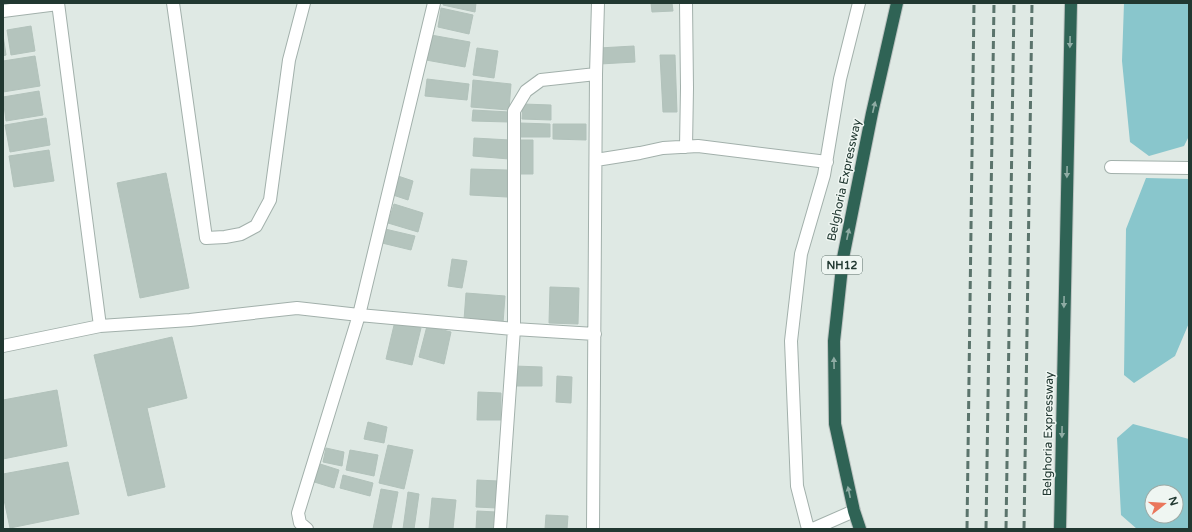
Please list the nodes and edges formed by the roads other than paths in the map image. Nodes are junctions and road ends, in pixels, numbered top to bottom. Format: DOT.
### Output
graph roads {
  1 [pos="173,3"];
  2 [pos="304,3"];
  3 [pos="434,3"];
  4 [pos="598,3"];
  5 [pos="686,3"];
  6 [pos="859,3"];
  7 [pos="897,3"];
  8 [pos="1071,3"];
  9 [pos="58,4"];
  10 [pos="3,11"];
  11 [pos="596,74"];
  12 [pos="686,147"];
  13 [pos="596,160"];
  14 [pos="827,162"];
  15 [pos="1111,167"];
  16 [pos="1189,168"];
  17 [pos="359,315"];
  18 [pos="100,326"];
  19 [pos="514,329"];
  20 [pos="595,334"];
  21 [pos="3,346"];
  22 [pos="854,511"];
  23 [pos="307,529"];
  24 [pos="500,529"];
  25 [pos="593,529"];
  26 [pos="808,529"];
  27 [pos="813,529"];
  28 [pos="860,529"];
  29 [pos="1060,529"];
  1 -- 2 [label="street"];
  3 -- 17 [label="street"];
  4 -- 11 [label="street"];
  5 -- 12 [label="street"];
  6 -- 14 [label="street"];
  22 -- 7 [label="highway, Belghoria Expressway / NH12, one-way"];
  8 -- 29 [label="highway, Belghoria Expressway, one-way"];
  9 -- 10 [label="street"];
  9 -- 18 [label="street"];
  11 -- 13 [label="street"];
  11 -- 19 [label="street"];
  12 -- 13 [label="street"];
  12 -- 14 [label="street"];
  13 -- 20 [label="street"];
  14 -- 26 [label="street"];
  15 -- 16 [label="street"];
  17 -- 18 [label="street"];
  17 -- 19 [label="street"];
  17 -- 23 [label="street"];
  18 -- 21 [label="street"];
  19 -- 20 [label="street"];
  19 -- 24 [label="street"];
  20 -- 25 [label="street"];
  22 -- 27 [label="street"];
  22 -- 28 [label="highway, Belghoria Expressway / NH12"];
}
